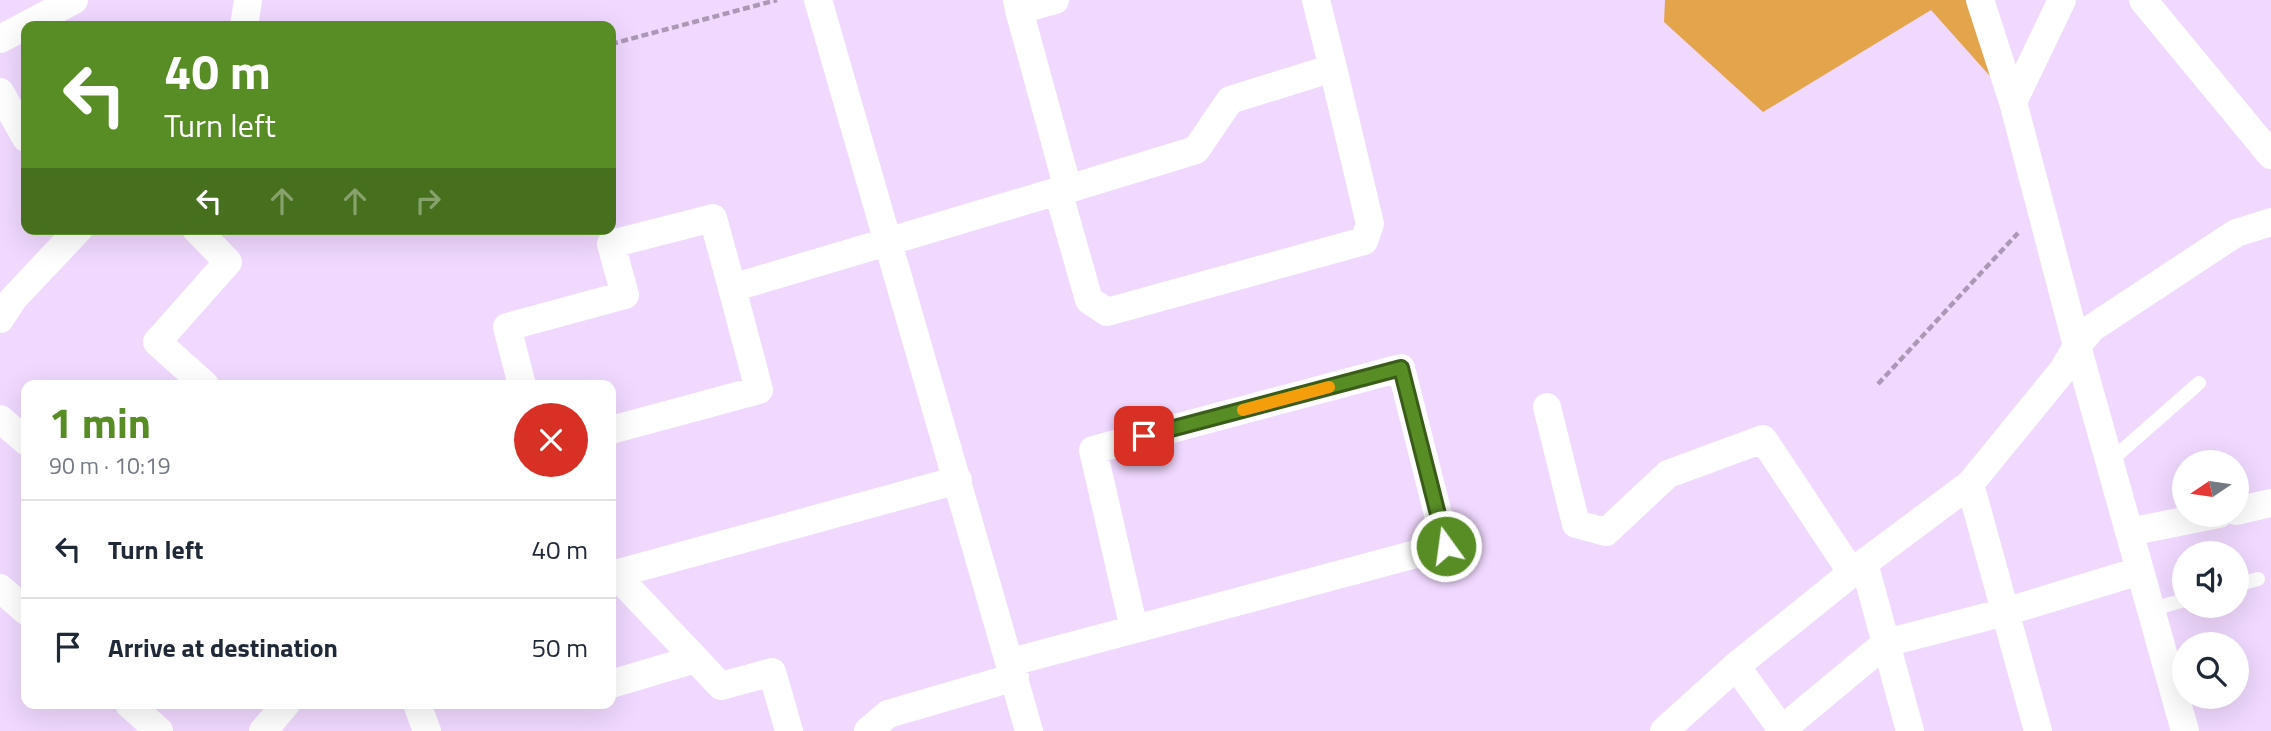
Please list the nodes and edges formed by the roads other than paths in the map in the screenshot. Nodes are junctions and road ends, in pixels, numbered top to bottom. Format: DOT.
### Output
graph roads {
  1 [pos="74,0"];
  2 [pos="248,0"];
  3 [pos="818,0"];
  4 [pos="1055,0"];
  5 [pos="1316,0"];
  6 [pos="1980,0"];
  7 [pos="2062,0"];
  8 [pos="2143,0"];
  9 [pos="1018,5"];
  10 [pos="34,21"];
  11 [pos="245,21"];
  12 [pos="21,28"];
  13 [pos="0,39"];
  14 [pos="1333,68"];
  15 [pos="0,93"];
  16 [pos="2013,102"];
  17 [pos="21,129"];
  18 [pos="2271,155"];
  19 [pos="1063,190"];
  20 [pos="2271,222"];
  21 [pos="73,235"];
  22 [pos="201,235"];
  23 [pos="888,243"];
  24 [pos="732,288"];
  25 [pos="0,319"];
  26 [pos="2077,346"];
  27 [pos="199,380"];
  28 [pos="521,380"];
  29 [pos="2199,383"];
  30 [pos="1548,407"];
  31 [pos="0,419"];
  32 [pos="616,429"];
  33 [pos="21,437"];
  34 [pos="2109,462"];
  35 [pos="958,481"];
  36 [pos="1970,484"];
  37 [pos="2271,502"];
  38 [pos="2249,508"];
  39 [pos="2172,523"];
  40 [pos="2129,531"];
  41 [pos="1858,568"];
  42 [pos="616,571"];
  43 [pos="2139,571"];
  44 [pos="616,575"];
  45 [pos="2258,579"];
  46 [pos="2249,581"];
  47 [pos="0,588"];
  48 [pos="2172,604"];
  49 [pos="21,607"];
  50 [pos="2150,610"];
  51 [pos="2005,612"];
  52 [pos="1134,629"];
  53 [pos="1886,643"];
  54 [pos="695,659"];
  55 [pos="1736,666"];
  56 [pos="1013,670"];
  57 [pos="616,683"];
  58 [pos="134,709"];
  59 [pos="282,709"];
  60 [pos="420,709"];
  61 [pos="1781,730"];
  62 [pos="159,731"];
  63 [pos="263,731"];
  64 [pos="427,731"];
  65 [pos="789,731"];
  66 [pos="868,731"];
  67 [pos="1030,731"];
  68 [pos="1664,731"];
  69 [pos="1910,731"];
  70 [pos="2038,731"];
  71 [pos="2185,731"];
  1 -- 10 [label="street"];
  2 -- 11 [label="street"];
  3 -- 23 [label="street"];
  4 -- 9 [label="street"];
  5 -- 14 [label="street"];
  6 -- 16 [label="street"];
  7 -- 16 [label="street"];
  8 -- 18 [label="street"];
  9 -- 19 [label="street"];
  12 -- 13 [label="street"];
  14 -- 19 [label="street"];
  14 -- 19 [label="street"];
  15 -- 17 [label="street"];
  16 -- 26 [label="street"];
  19 -- 23 [label="street"];
  20 -- 26 [label="street"];
  21 -- 25 [label="street"];
  22 -- 27 [label="street"];
  23 -- 24 [label="street"];
  23 -- 35 [label="street"];
  24 -- 28 [label="street"];
  24 -- 32 [label="street"];
  26 -- 34 [label="street"];
  26 -- 36 [label="street"];
  29 -- 34 [label="lane"];
  30 -- 41 [label="street"];
  31 -- 33 [label="street"];
  34 -- 40 [label="street"];
  35 -- 42 [label="street"];
  35 -- 56 [label="street"];
  36 -- 41 [label="street"];
  36 -- 51 [label="street"];
  37 -- 38 [label="street"];
  39 -- 40 [label="street"];
  40 -- 43 [label="street"];
  41 -- 53 [label="street"];
  41 -- 55 [label="street"];
  43 -- 50 [label="street"];
  43 -- 51 [label="street"];
  44 -- 54 [label="street"];
  45 -- 46 [label="lane"];
  47 -- 49 [label="street"];
  48 -- 50 [label="lane"];
  50 -- 71 [label="street"];
  51 -- 53 [label="street"];
  51 -- 70 [label="street"];
  52 -- 52 [label="street"];
  52 -- 56 [label="street"];
  53 -- 61 [label="street"];
  53 -- 69 [label="street"];
  54 -- 57 [label="street"];
  54 -- 65 [label="street"];
  55 -- 61 [label="street"];
  55 -- 68 [label="street"];
  56 -- 66 [label="street"];
  56 -- 67 [label="street"];
  58 -- 62 [label="street"];
  59 -- 63 [label="street"];
  60 -- 64 [label="street"];
}
